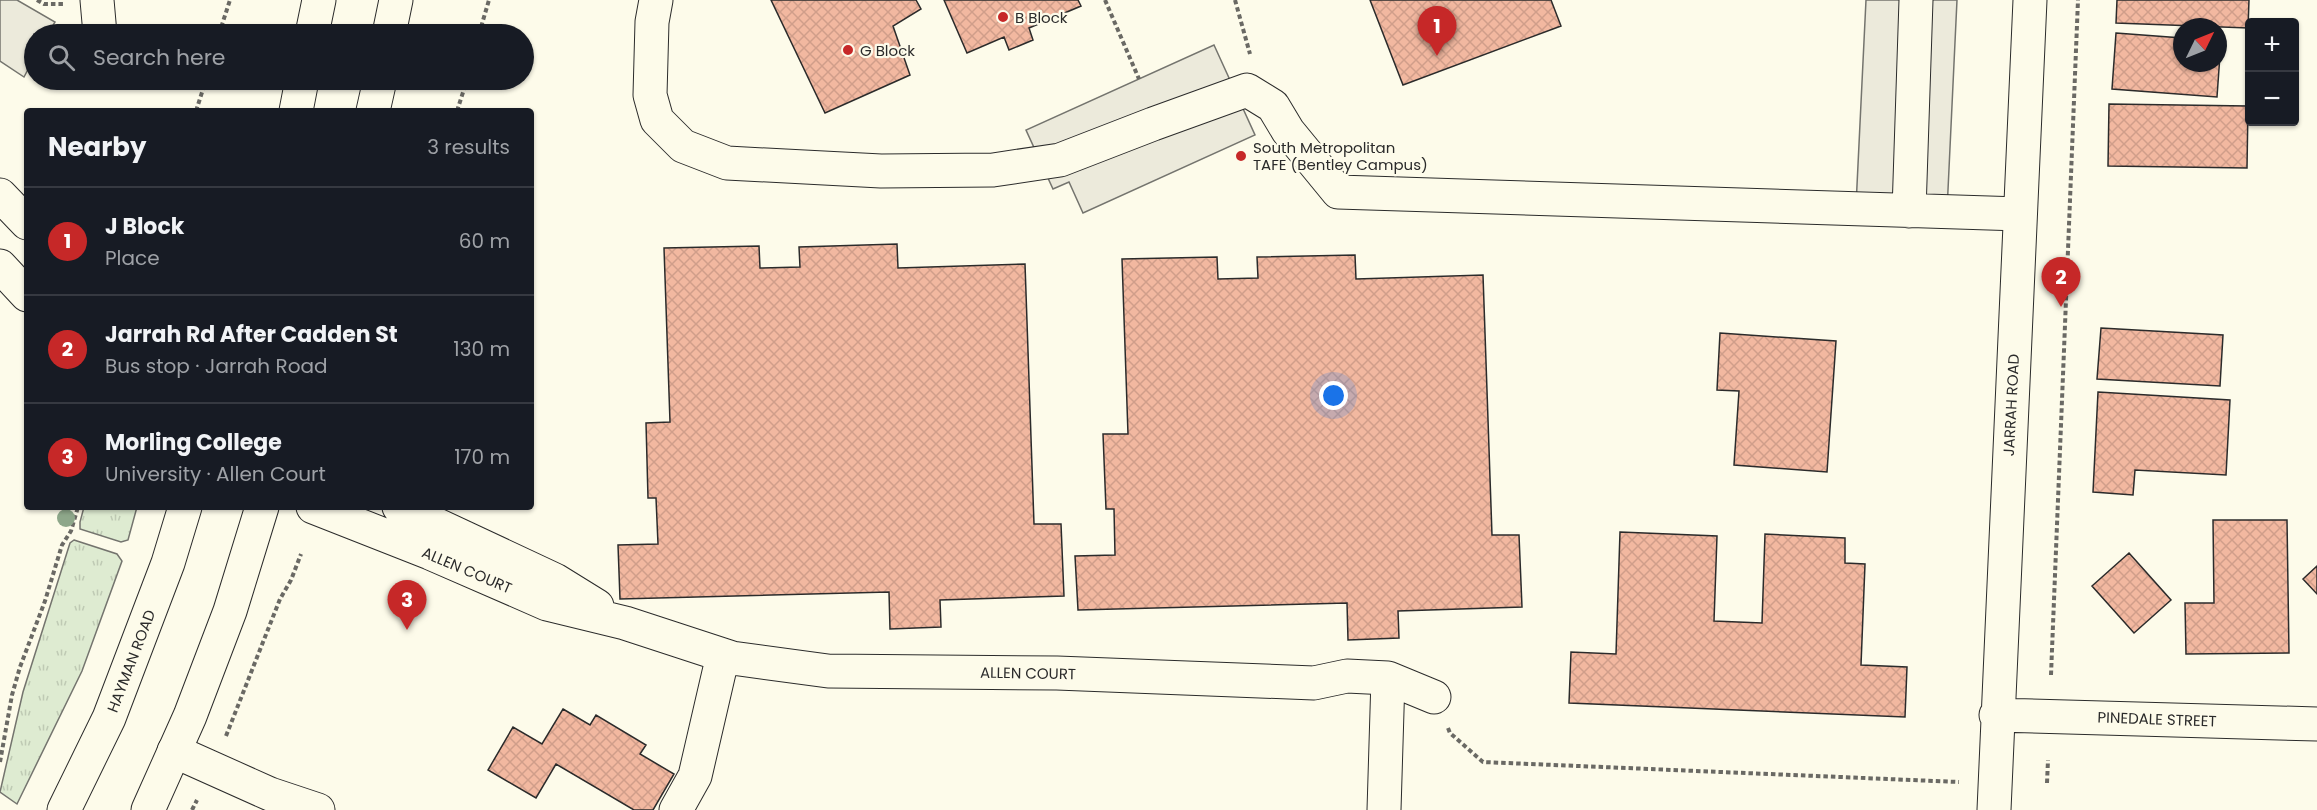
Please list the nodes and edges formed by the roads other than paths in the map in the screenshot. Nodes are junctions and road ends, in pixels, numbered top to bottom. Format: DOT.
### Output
graph roads {
  1 [pos="97,0"];
  2 [pos="319,0"];
  3 [pos="396,0"];
  4 [pos="656,0"];
  5 [pos="1916,0"];
  6 [pos="2030,0"];
  7 [pos="99,24"];
  8 [pos="314,24"];
  9 [pos="391,24"];
  10 [pos="300,90"];
  11 [pos="378,90"];
  12 [pos="297,108"];
  13 [pos="374,108"];
  14 [pos="0,195"];
  15 [pos="1909,210"];
  16 [pos="2020,214"];
  17 [pos="24,220"];
  18 [pos="0,266"];
  19 [pos="24,292"];
  20 [pos="184,510"];
  21 [pos="261,510"];
  22 [pos="321,510"];
  23 [pos="405,510"];
  24 [pos="625,623"];
  25 [pos="723,655"];
  26 [pos="1389,678"];
  27 [pos="1434,697"];
  28 [pos="1996,715"];
  29 [pos="2317,724"];
  30 [pos="174,751"];
  31 [pos="64,810"];
  32 [pos="148,810"];
  33 [pos="318,810"];
  34 [pos="676,810"];
  35 [pos="1384,810"];
  36 [pos="1994,810"];
  1 -- 7 [label="street"];
  2 -- 8 [label="street"];
  3 -- 9 [label="street"];
  4 -- 15 [label="street"];
  5 -- 15 [label="street"];
  6 -- 16 [label="street, JARRAH ROAD"];
  10 -- 12 [label="street"];
  11 -- 13 [label="street"];
  14 -- 17 [label="street"];
  15 -- 16 [label="street"];
  16 -- 28 [label="street, JARRAH ROAD"];
  18 -- 19 [label="street"];
  20 -- 31 [label="street, HAYMAN ROAD"];
  21 -- 30 [label="street"];
  22 -- 24 [label="street, ALLEN COURT"];
  23 -- 24 [label="street, ALLEN COURT"];
  24 -- 25 [label="street, ALLEN COURT"];
  25 -- 26 [label="street, ALLEN COURT"];
  25 -- 34 [label="street"];
  26 -- 27 [label="street, ALLEN COURT"];
  26 -- 35 [label="street"];
  28 -- 29 [label="street, PINEDALE STREET"];
  28 -- 36 [label="street, JARRAH ROAD"];
  30 -- 32 [label="street"];
  30 -- 33 [label="street"];
}
